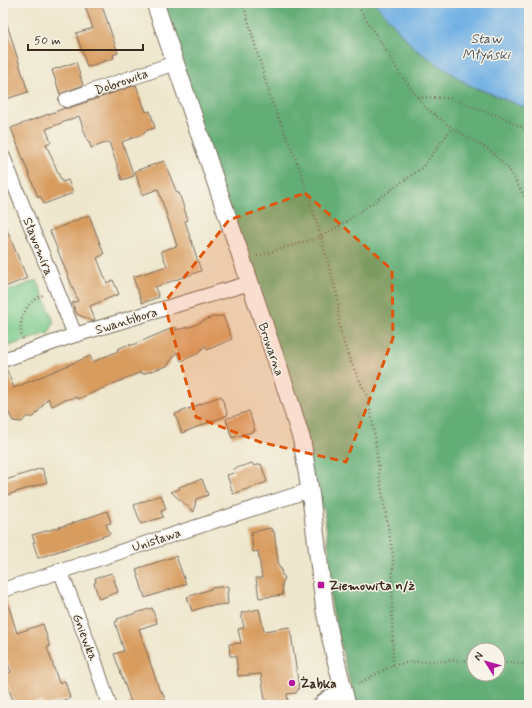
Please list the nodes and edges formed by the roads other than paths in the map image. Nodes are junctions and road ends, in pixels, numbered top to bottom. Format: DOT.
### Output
graph roads {
  1 [pos="155,3"];
  2 [pos="175,63"];
  3 [pos="66,100"];
  4 [pos="3,157"];
  5 [pos="250,283"];
  6 [pos="75,335"];
  7 [pos="3,360"];
  8 [pos="310,490"];
  9 [pos="60,570"];
  10 [pos="3,590"];
  11 [pos="345,698"];
  12 [pos="109,705"];
  13 [pos="320,705"];
  1 -- 2 [label="street, Browarna"];
  2 -- 3 [label="street, Dobrowita"];
  2 -- 5 [label="street, Browarna"];
  4 -- 6 [label="street, Sławomira"];
  5 -- 6 [label="street, Swantibora"];
  5 -- 8 [label="street, Browarna"];
  6 -- 7 [label="street, Swantibora"];
  8 -- 9 [label="street, Unisława"];
  8 -- 11 [label="street, Browarna"];
  9 -- 10 [label="street, Unisława"];
  9 -- 12 [label="street, Gniewka"];
  11 -- 13 [label="street"];
}
